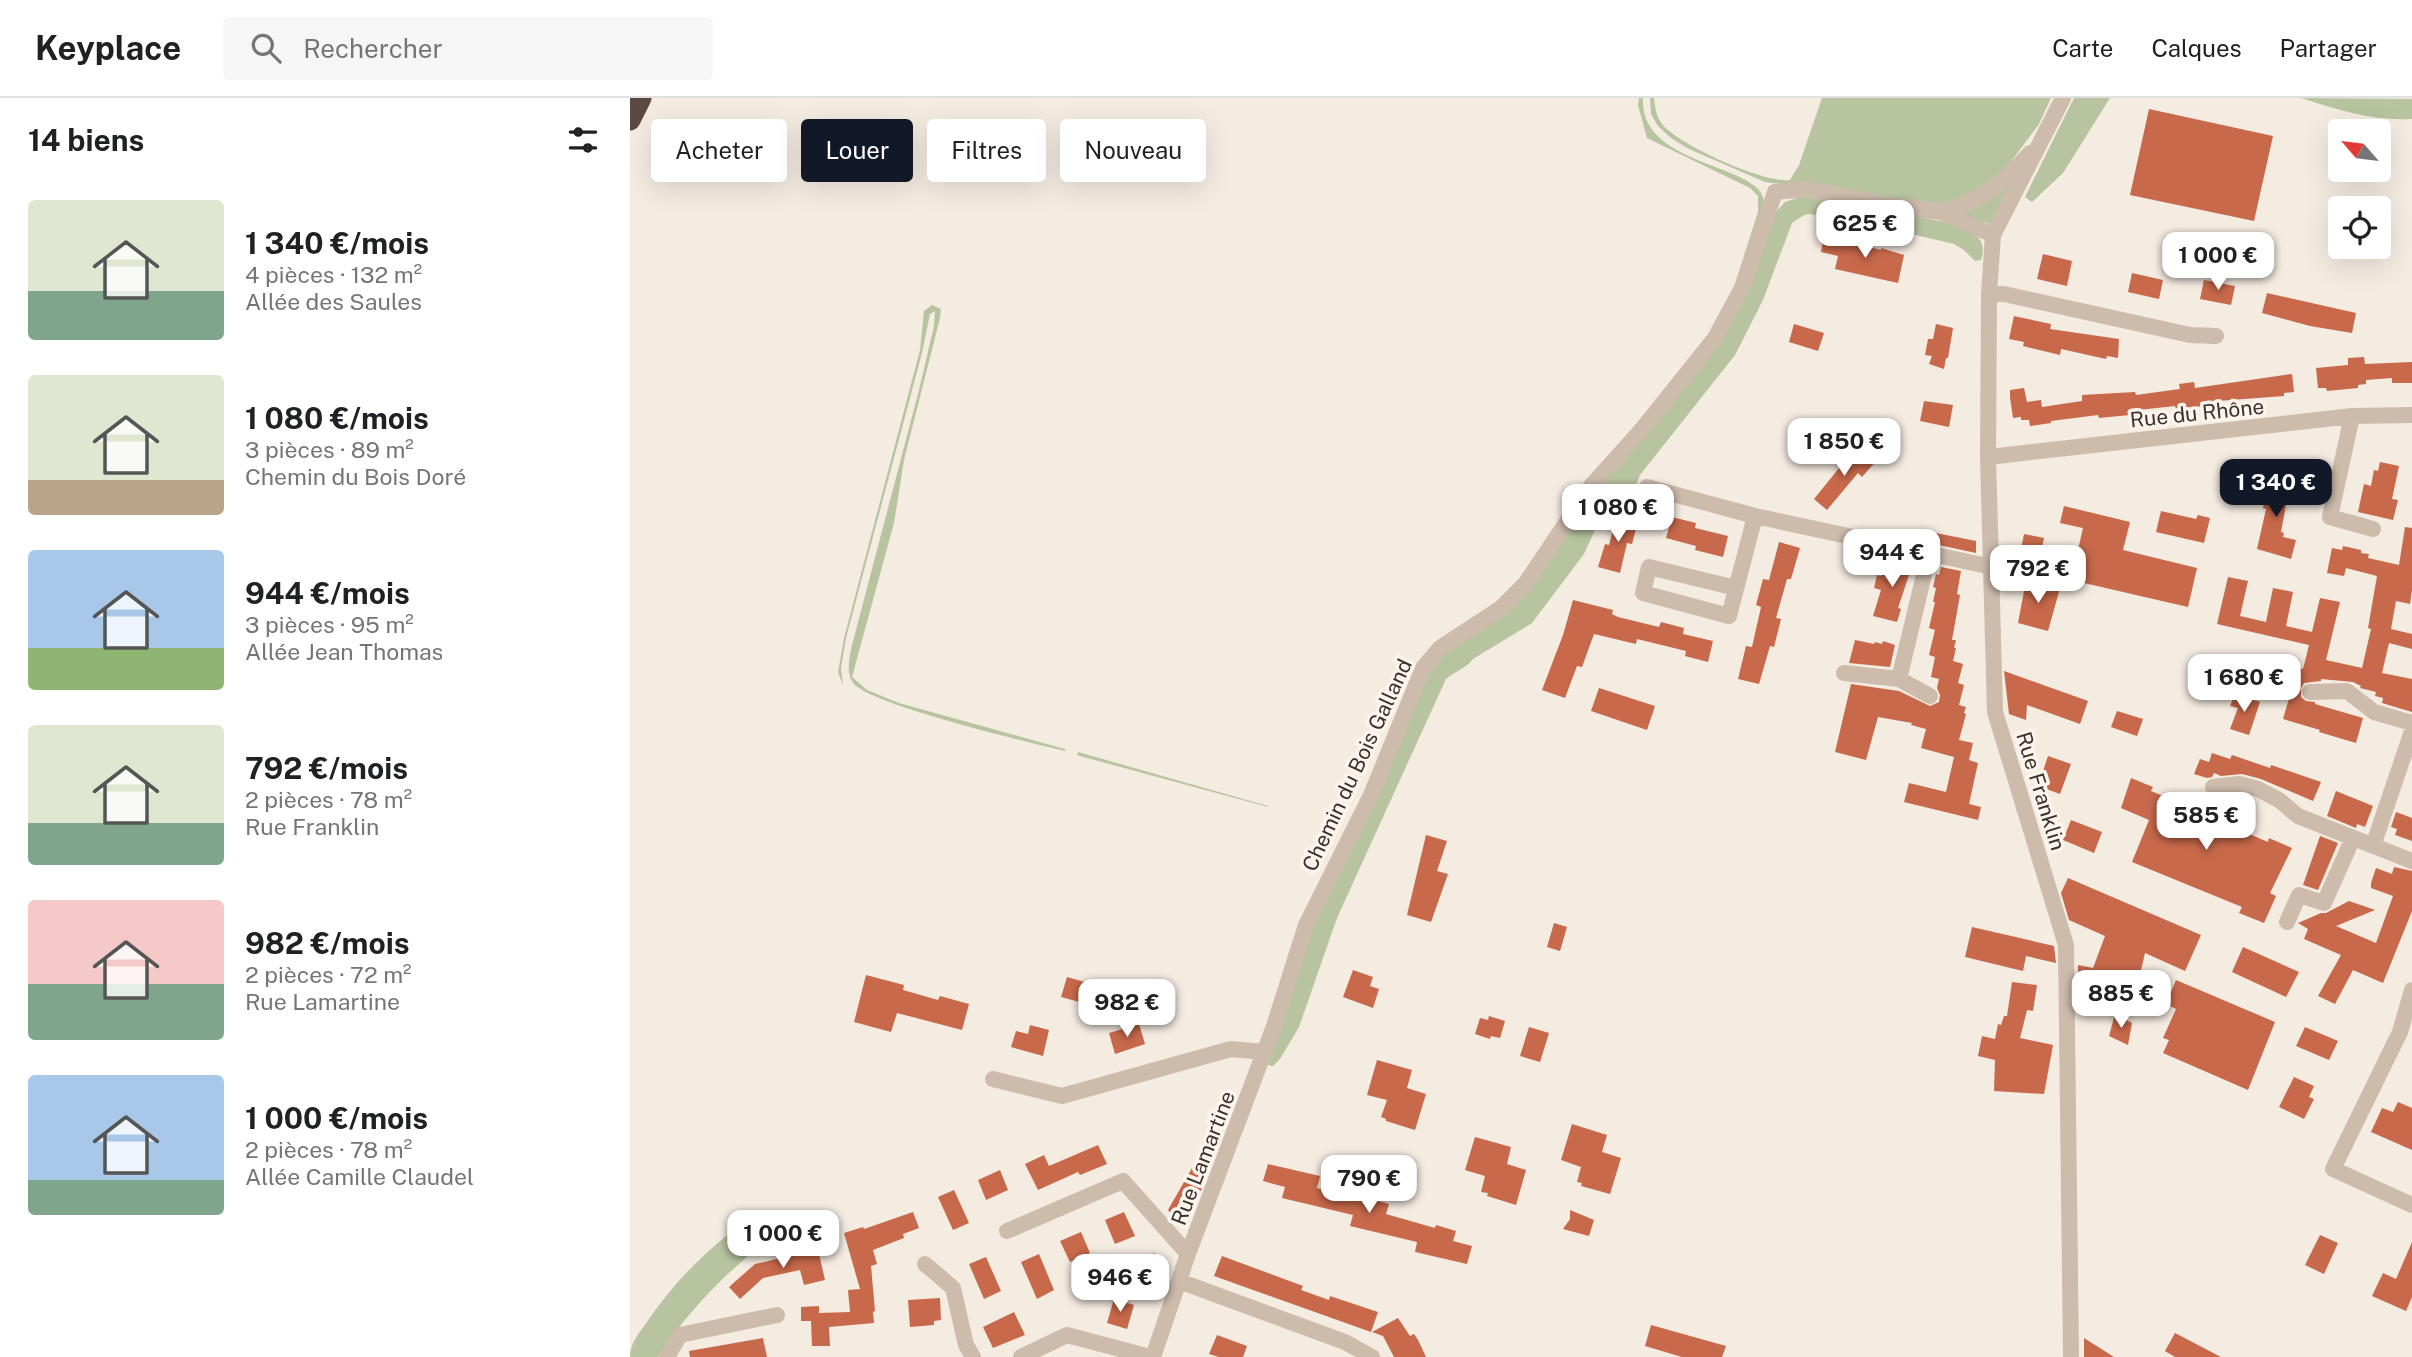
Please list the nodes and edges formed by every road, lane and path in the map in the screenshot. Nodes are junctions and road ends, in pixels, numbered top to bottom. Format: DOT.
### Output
graph roads {
  1 [pos="641,98"];
  2 [pos="2063,98"];
  3 [pos="630,120"];
  4 [pos="2038,144"];
  5 [pos="1941,212"];
  6 [pos="1993,235"];
  7 [pos="1989,294"];
  8 [pos="2217,336"];
  9 [pos="2412,415"];
  10 [pos="2352,416"];
  11 [pos="1988,457"];
  12 [pos="1647,487"];
  13 [pos="1755,516"];
  14 [pos="2373,529"];
  15 [pos="1929,554"];
  16 [pos="1993,566"];
  17 [pos="1736,588"];
  18 [pos="1844,673"];
  19 [pos="1899,678"];
  20 [pos="2310,692"];
  21 [pos="1930,696"];
  22 [pos="2412,723"];
  23 [pos="2412,731"];
  24 [pos="2213,787"];
  25 [pos="2353,838"];
  26 [pos="2373,846"];
  27 [pos="2412,861"];
  28 [pos="2287,922"];
  29 [pos="2412,990"];
  30 [pos="2406,1034"];
  31 [pos="1264,1052"];
  32 [pos="993,1079"];
  33 [pos="2412,1205"];
  34 [pos="1007,1231"];
  35 [pos="1188,1254"];
  36 [pos="925,1264"];
  37 [pos="1179,1281"];
  38 [pos="777,1315"];
  39 [pos="667,1357"];
  40 [pos="973,1357"];
  41 [pos="1021,1357"];
  42 [pos="1151,1357"];
  43 [pos="1373,1357"];
  44 [pos="2071,1357"];
  1 -- 3 [label="highway"];
  2 -- 4 [label="street"];
  4 -- 5 [label="street"];
  4 -- 6 [label="street"];
  5 -- 6 [label="street, Chemin du Bois Galland"];
  5 -- 31 [label="street, Chemin du Bois Galland"];
  6 -- 7 [label="street, Rue Franklin"];
  7 -- 8 [label="street"];
  7 -- 11 [label="street, Rue Franklin"];
  9 -- 10 [label="street, Rue du Rhône"];
  10 -- 11 [label="street, Rue du Rhône"];
  10 -- 14 [label="street"];
  11 -- 16 [label="street, Rue Franklin"];
  12 -- 13 [label="street"];
  13 -- 15 [label="street"];
  13 -- 17 [label="street"];
  15 -- 16 [label="street"];
  15 -- 19 [label="street"];
  16 -- 44 [label="street, Rue Franklin"];
  17 -- 17 [label="street"];
  18 -- 19 [label="street"];
  19 -- 21 [label="street"];
  20 -- 22 [label="street"];
  23 -- 26 [label="street"];
  24 -- 25 [label="street"];
  25 -- 26 [label="street"];
  25 -- 28 [label="street"];
  26 -- 27 [label="street"];
  29 -- 30 [label="street"];
  30 -- 33 [label="street"];
  31 -- 32 [label="street"];
  31 -- 35 [label="street, Rue Lamartine"];
  34 -- 35 [label="street"];
  35 -- 37 [label="street, Rue Lamartine"];
  36 -- 40 [label="street"];
  37 -- 42 [label="street, Rue Lamartine"];
  37 -- 43 [label="street"];
  38 -- 39 [label="street"];
  41 -- 42 [label="street"];
}
